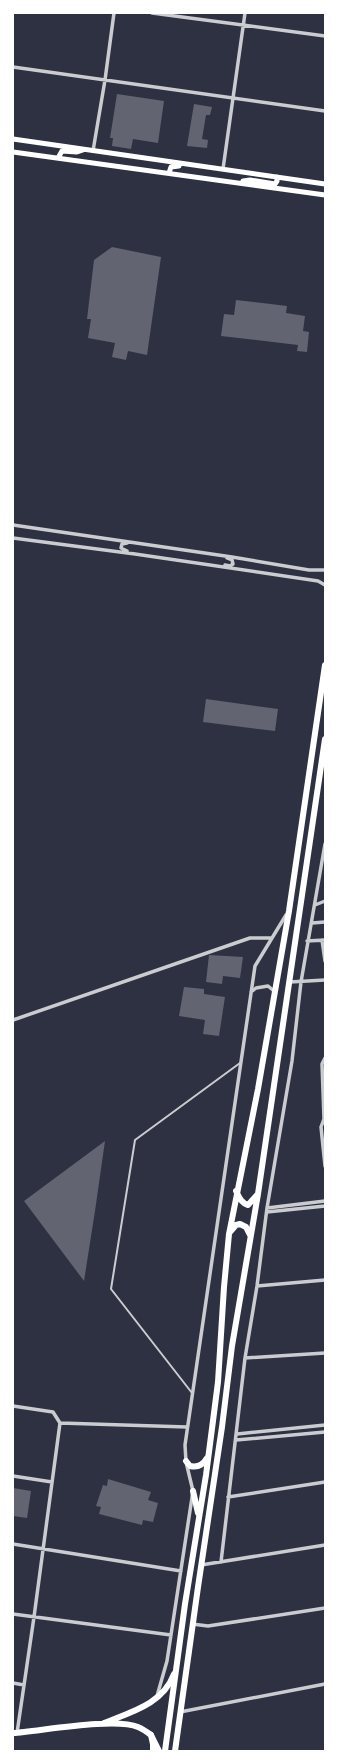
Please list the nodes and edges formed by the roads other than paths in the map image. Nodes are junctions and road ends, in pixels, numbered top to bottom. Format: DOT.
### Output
graph roads {
  1 [pos="114,13"];
  2 [pos="152,13"];
  3 [pos="245,13"];
  4 [pos="243,25"];
  5 [pos="325,36"];
  6 [pos="13,67"];
  7 [pos="105,80"];
  8 [pos="233,99"];
  9 [pos="325,111"];
  10 [pos="13,139"];
  11 [pos="84,149"];
  12 [pos="94,150"];
  13 [pos="13,152"];
  14 [pos="58,158"];
  15 [pos="204,166"];
  16 [pos="223,169"];
  17 [pos="169,172"];
  18 [pos="277,177"];
  19 [pos="236,182"];
  20 [pos="325,184"];
  21 [pos="325,195"];
  22 [pos="13,525"];
  23 [pos="13,538"];
  24 [pos="154,546"];
  25 [pos="135,554"];
  26 [pos="219,555"];
  27 [pos="188,562"];
  28 [pos="325,570"];
  29 [pos="325,585"];
  30 [pos="325,665"];
  31 [pos="325,739"];
  32 [pos="323,763"];
  33 [pos="325,844"];
  34 [pos="325,901"];
  35 [pos="315,905"];
  36 [pos="289,911"];
  37 [pos="325,922"];
  38 [pos="312,923"];
  39 [pos="271,938"];
  40 [pos="324,940"];
  41 [pos="307,941"];
  42 [pos="325,961"];
  43 [pos="325,980"];
  44 [pos="290,982"];
  45 [pos="301,982"];
  46 [pos="251,992"];
  47 [pos="275,993"];
  48 [pos="13,1020"];
  49 [pos="325,1058"];
  50 [pos="240,1063"];
  51 [pos="324,1120"];
  52 [pos="323,1127"];
  53 [pos="323,1137"];
  54 [pos="325,1166"];
  55 [pos="236,1191"];
  56 [pos="258,1194"];
  57 [pos="325,1201"];
  58 [pos="325,1206"];
  59 [pos="267,1210"];
  60 [pos="229,1234"];
  61 [pos="250,1235"];
  62 [pos="325,1280"];
  63 [pos="257,1286"];
  64 [pos="325,1353"];
  65 [pos="245,1358"];
  66 [pos="192,1394"];
  67 [pos="13,1406"];
  68 [pos="60,1423"];
  69 [pos="325,1425"];
  70 [pos="187,1427"];
  71 [pos="325,1432"];
  72 [pos="237,1434"];
  73 [pos="236,1440"];
  74 [pos="208,1457"];
  75 [pos="186,1461"];
  76 [pos="13,1476"];
  77 [pos="52,1482"];
  78 [pos="325,1482"];
  79 [pos="193,1491"];
  80 [pos="228,1497"];
  81 [pos="199,1517"];
  82 [pos="13,1544"];
  83 [pos="325,1545"];
  84 [pos="44,1549"];
  85 [pos="221,1562"];
  86 [pos="201,1565"];
  87 [pos="181,1570"];
  88 [pos="325,1608"];
  89 [pos="13,1614"];
  90 [pos="34,1617"];
  91 [pos="192,1624"];
  92 [pos="171,1635"];
  93 [pos="176,1670"];
  94 [pos="13,1683"];
  95 [pos="325,1684"];
  96 [pos="24,1685"];
  97 [pos="155,1699"];
  98 [pos="180,1712"];
  99 [pos="99,1724"];
  100 [pos="15,1733"];
  101 [pos="151,1735"];
  102 [pos="153,1751"];
  103 [pos="159,1751"];
  104 [pos="165,1751"];
  105 [pos="175,1751"];
  1 -- 7 [label="street"];
  2 -- 4 [label="street"];
  3 -- 4 [label="street"];
  4 -- 5 [label="street"];
  4 -- 8 [label="street"];
  6 -- 7 [label="street"];
  7 -- 8 [label="street"];
  7 -- 12 [label="street"];
  8 -- 9 [label="street"];
  8 -- 16 [label="street"];
  10 -- 11 [label="main road"];
  11 -- 12 [label="main road"];
  11 -- 14 [label="main road"];
  12 -- 15 [label="main road"];
  13 -- 14 [label="main road"];
  14 -- 17 [label="main road"];
  15 -- 16 [label="main road"];
  15 -- 17 [label="main road"];
  16 -- 18 [label="main road"];
  17 -- 19 [label="main road"];
  18 -- 19 [label="main road"];
  18 -- 20 [label="main road"];
  19 -- 21 [label="main road"];
  22 -- 24 [label="street"];
  23 -- 25 [label="street"];
  24 -- 25 [label="street"];
  24 -- 26 [label="street"];
  25 -- 27 [label="street"];
  26 -- 27 [label="street"];
  26 -- 28 [label="street"];
  27 -- 29 [label="street"];
  30 -- 36 [label="main road"];
  31 -- 32 [label="main road"];
  32 -- 44 [label="main road"];
  33 -- 35 [label="street"];
  34 -- 35 [label="street"];
  35 -- 38 [label="street"];
  36 -- 39 [label="street"];
  36 -- 47 [label="main road"];
  37 -- 38 [label="street"];
  38 -- 41 [label="street"];
  39 -- 46 [label="street"];
  39 -- 48 [label="street"];
  40 -- 41 [label="street"];
  40 -- 42 [label="street"];
  41 -- 45 [label="street"];
  43 -- 45 [label="street"];
  44 -- 45 [label="street"];
  44 -- 56 [label="main road"];
  45 -- 59 [label="street"];
  46 -- 47 [label="street"];
  46 -- 50 [label="street"];
  47 -- 55 [label="main road"];
  49 -- 51 [label="street"];
  50 -- 66 [label="street"];
  50 -- 66 [label="lane"];
  51 -- 52 [label="street"];
  52 -- 53 [label="street"];
  53 -- 54 [label="street"];
  55 -- 56 [label="main road"];
  55 -- 60 [label="main road"];
  56 -- 61 [label="main road"];
  57 -- 59 [label="street"];
  58 -- 59 [label="street"];
  59 -- 63 [label="street"];
  60 -- 61 [label="main road"];
  60 -- 74 [label="main road"];
  61 -- 86 [label="main road"];
  62 -- 63 [label="street"];
  63 -- 65 [label="street"];
  64 -- 65 [label="street"];
  65 -- 72 [label="street"];
  66 -- 70 [label="street"];
  67 -- 68 [label="street"];
  68 -- 70 [label="street"];
  68 -- 77 [label="street"];
  69 -- 72 [label="street"];
  70 -- 75 [label="street"];
  71 -- 73 [label="street"];
  72 -- 73 [label="street"];
  73 -- 80 [label="street"];
  74 -- 75 [label="main road"];
  74 -- 81 [label="main road"];
  75 -- 79 [label="street"];
  76 -- 77 [label="street"];
  77 -- 84 [label="street"];
  78 -- 80 [label="street"];
  79 -- 81 [label="main road"];
  79 -- 87 [label="street"];
  80 -- 85 [label="street"];
  81 -- 93 [label="main road"];
  82 -- 84 [label="street"];
  83 -- 85 [label="street"];
  84 -- 87 [label="street"];
  84 -- 90 [label="street"];
  85 -- 86 [label="street"];
  86 -- 91 [label="main road"];
  87 -- 92 [label="street"];
  88 -- 91 [label="street"];
  89 -- 90 [label="street"];
  90 -- 92 [label="street"];
  90 -- 96 [label="street"];
  91 -- 98 [label="main road"];
  92 -- 97 [label="street"];
  93 -- 97 [label="main road"];
  93 -- 104 [label="main road"];
  94 -- 96 [label="street"];
  95 -- 98 [label="street"];
  96 -- 100 [label="street"];
  97 -- 99 [label="main road"];
  98 -- 105 [label="main road"];
  99 -- 100 [label="main road"];
  99 -- 101 [label="main road"];
  101 -- 102 [label="main road"];
  101 -- 103 [label="main road"];
}
